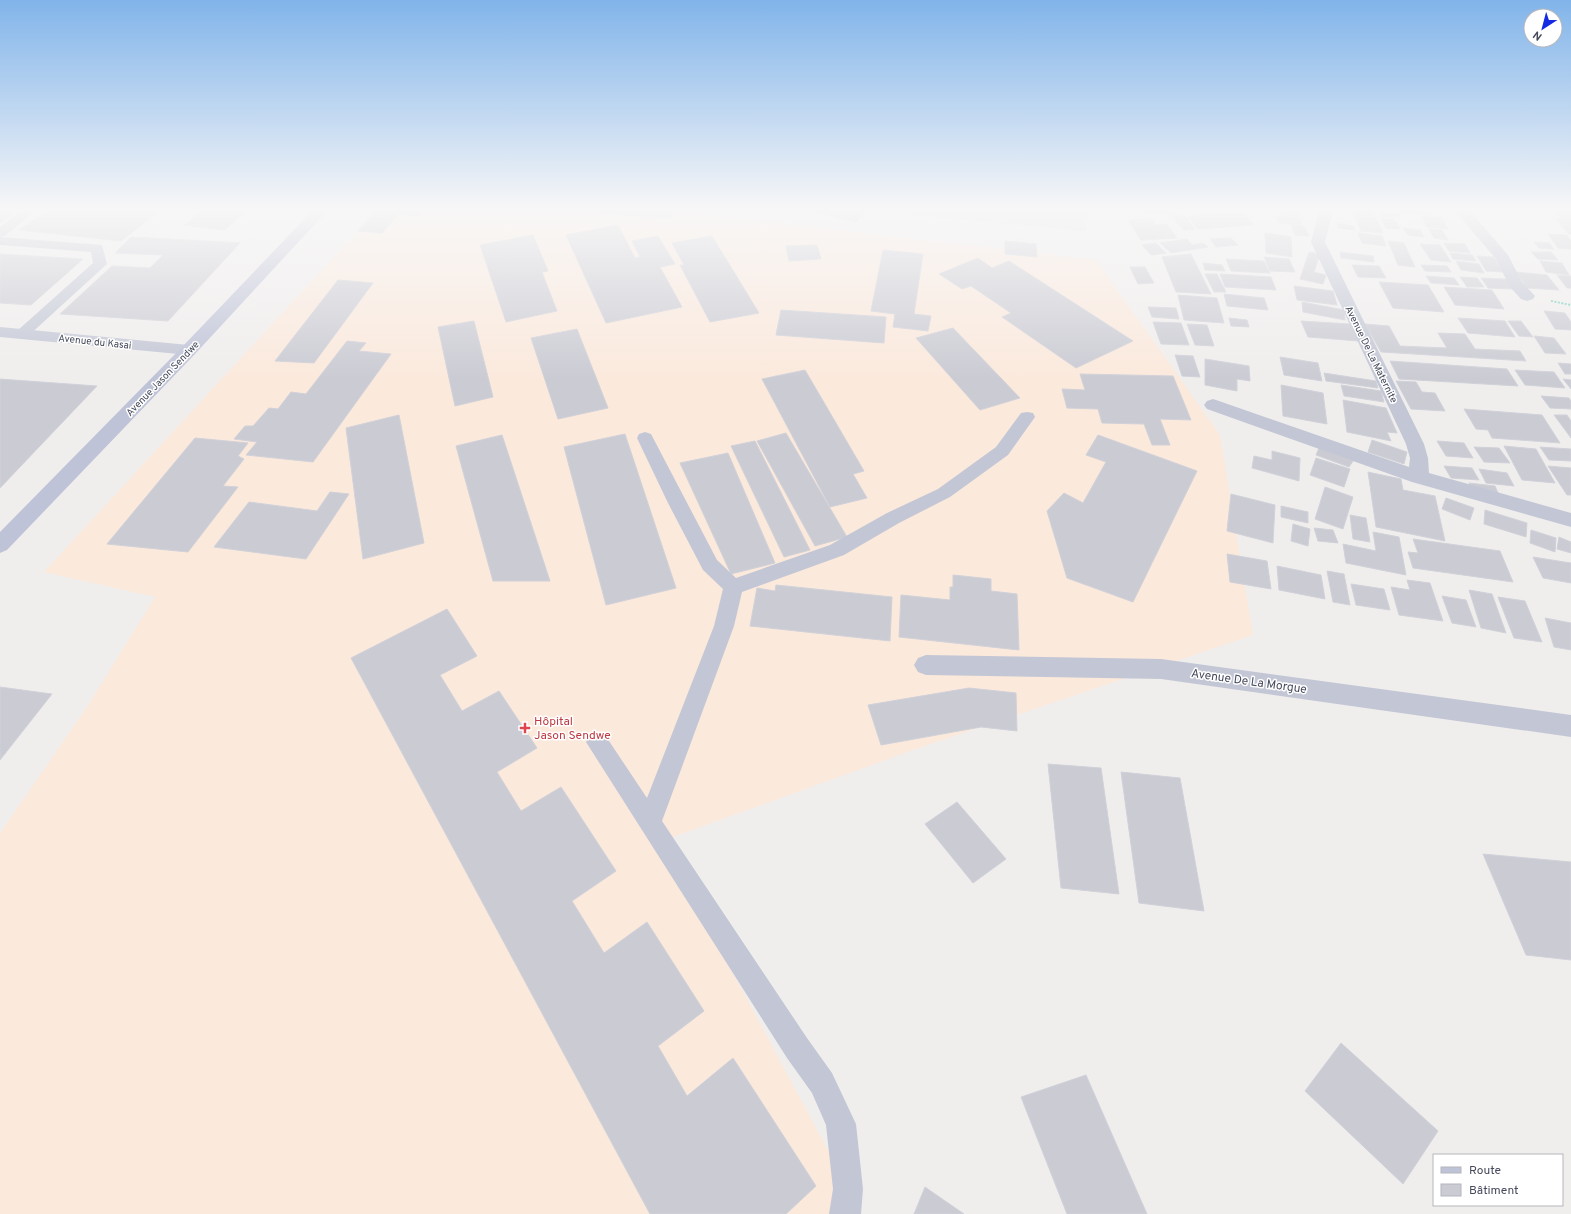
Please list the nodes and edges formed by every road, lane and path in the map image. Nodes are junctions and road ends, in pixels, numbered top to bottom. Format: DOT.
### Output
graph roads {
  1 [pos="97,267"];
  2 [pos="268,267"];
  3 [pos="1330,267"];
  4 [pos="1507,267"];
  5 [pos="1526,296"];
  6 [pos="0,332"];
  7 [pos="22,334"];
  8 [pos="189,350"];
  9 [pos="1213,405"];
  10 [pos="1027,418"];
  11 [pos="645,438"];
  12 [pos="1419,478"];
  13 [pos="1571,520"];
  14 [pos="0,545"];
  15 [pos="733,587"];
  16 [pos="926,665"];
  17 [pos="1571,726"];
  18 [pos="597,742"];
  19 [pos="650,822"];
  20 [pos="846,1214"];
  1 -- 7 [label="lane"];
  2 -- 8 [label="main road, Avenue Jason Sendwe"];
  3 -- 12 [label="street, Avenue De La Maternite"];
  4 -- 5 [label="street"];
  6 -- 7 [label="street, Avenue du Kasai"];
  7 -- 8 [label="street, Avenue du Kasai"];
  8 -- 14 [label="main road, Avenue Jason Sendwe"];
  9 -- 12 [label="street"];
  10 -- 15 [label="lane"];
  11 -- 15 [label="lane"];
  12 -- 13 [label="street"];
  15 -- 19 [label="lane"];
  16 -- 17 [label="street, Avenue De La Morgue"];
  18 -- 19 [label="lane"];
  19 -- 20 [label="lane"];
}
